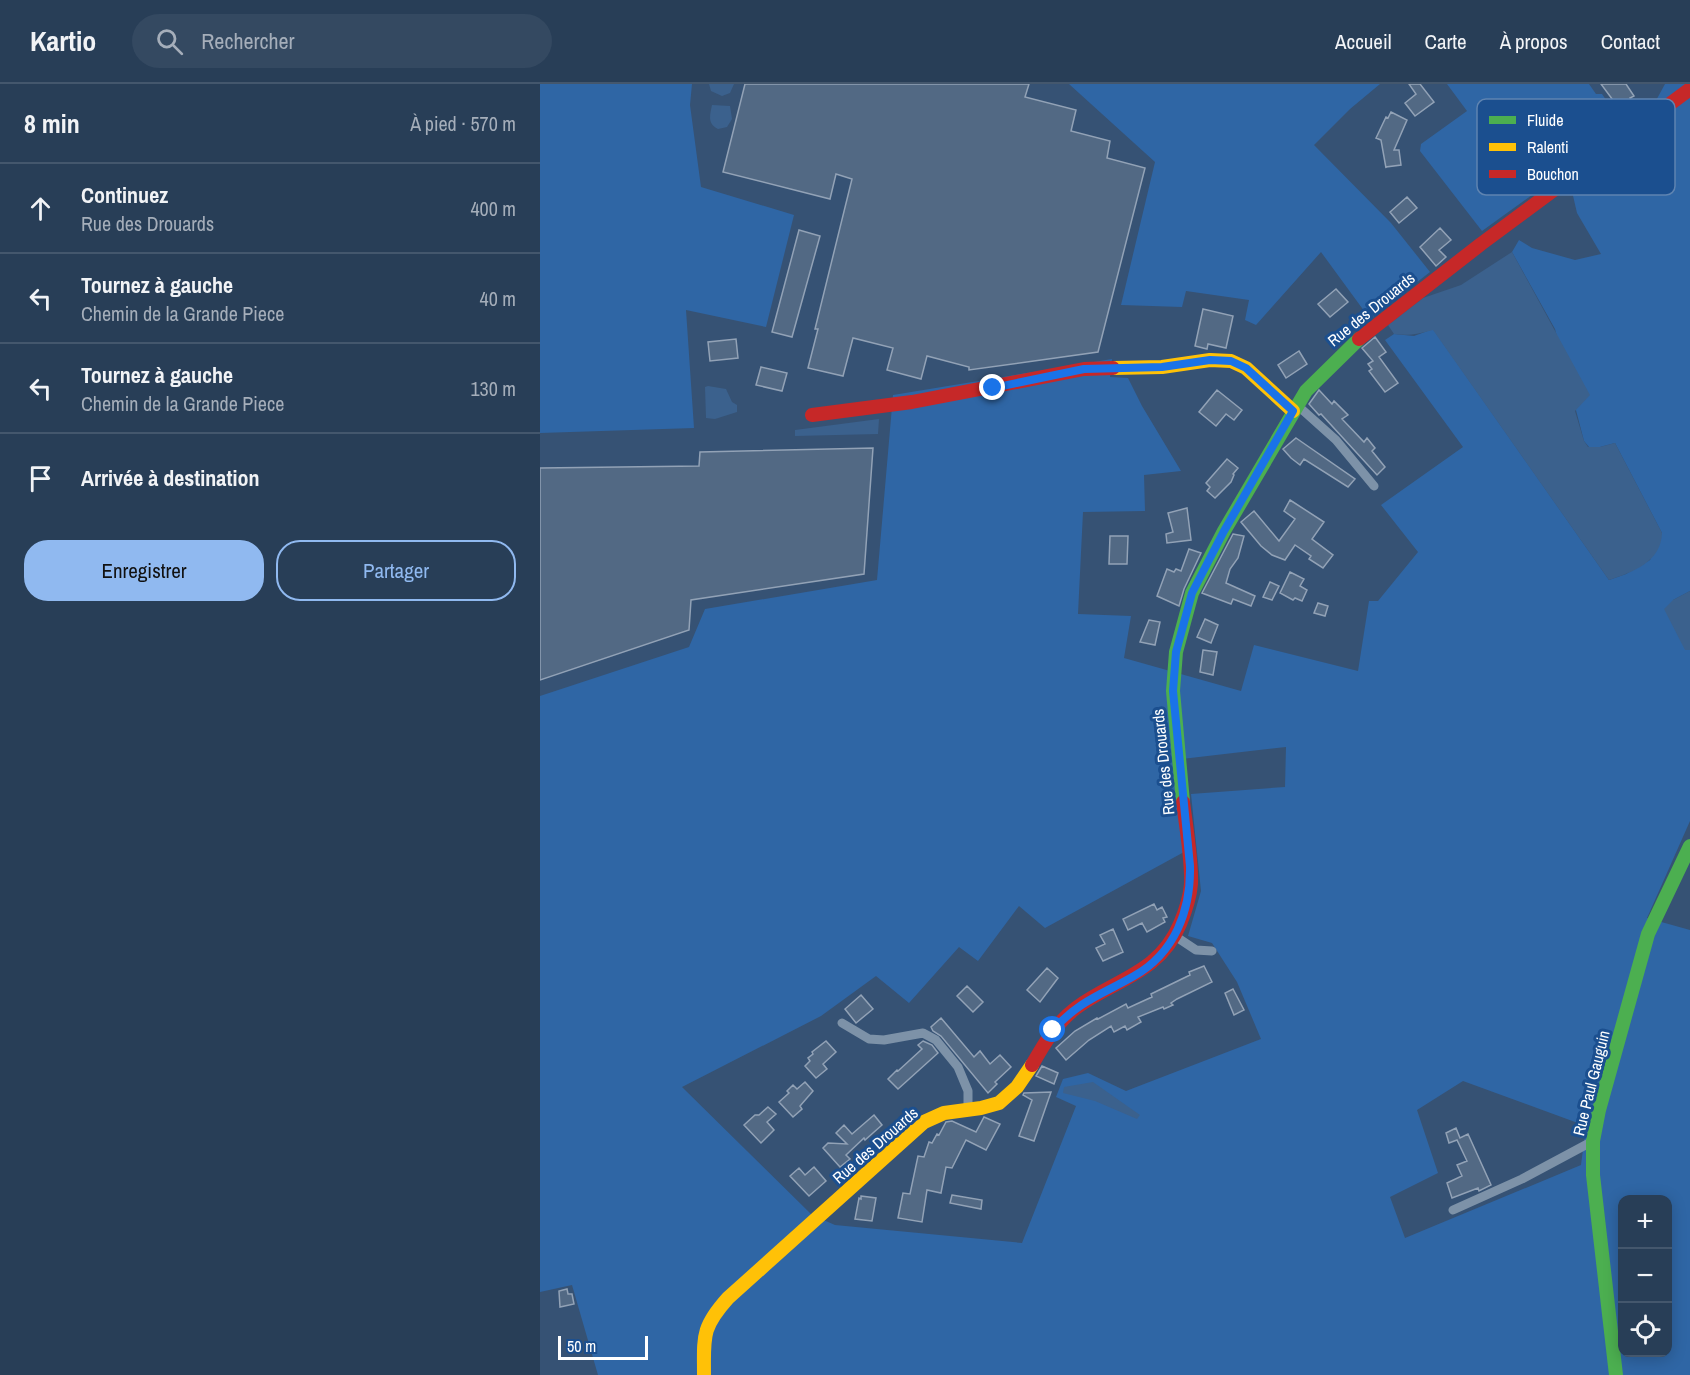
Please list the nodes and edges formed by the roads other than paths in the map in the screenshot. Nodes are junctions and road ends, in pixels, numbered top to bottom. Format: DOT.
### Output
graph roads {
  1 [pos="1690,89"];
  2 [pos="1675,100"];
  3 [pos="1545,195"];
  4 [pos="1295,408"];
  5 [pos="812,415"];
  6 [pos="1374,486"];
  7 [pos="1690,846"];
  8 [pos="1174,936"];
  9 [pos="1212,951"];
  10 [pos="842,1023"];
  11 [pos="968,1109"];
  12 [pos="1593,1141"];
  13 [pos="1453,1210"];
  14 [pos="704,1375"];
  15 [pos="1616,1375"];
  1 -- 2 [label="street, Rue des Drouards"];
  3 -- 4 [label="street, Rue des Drouards"];
  4 -- 5 [label="street"];
  4 -- 6 [label="street"];
  4 -- 8 [label="street, Rue des Drouards"];
  7 -- 12 [label="street, Rue Paul Gauguin"];
  8 -- 9 [label="street"];
  8 -- 11 [label="street, Rue des Drouards"];
  10 -- 11 [label="street"];
  11 -- 14 [label="street, Rue des Drouards"];
  12 -- 13 [label="street"];
  12 -- 15 [label="street, Rue Paul Gauguin"];
}
